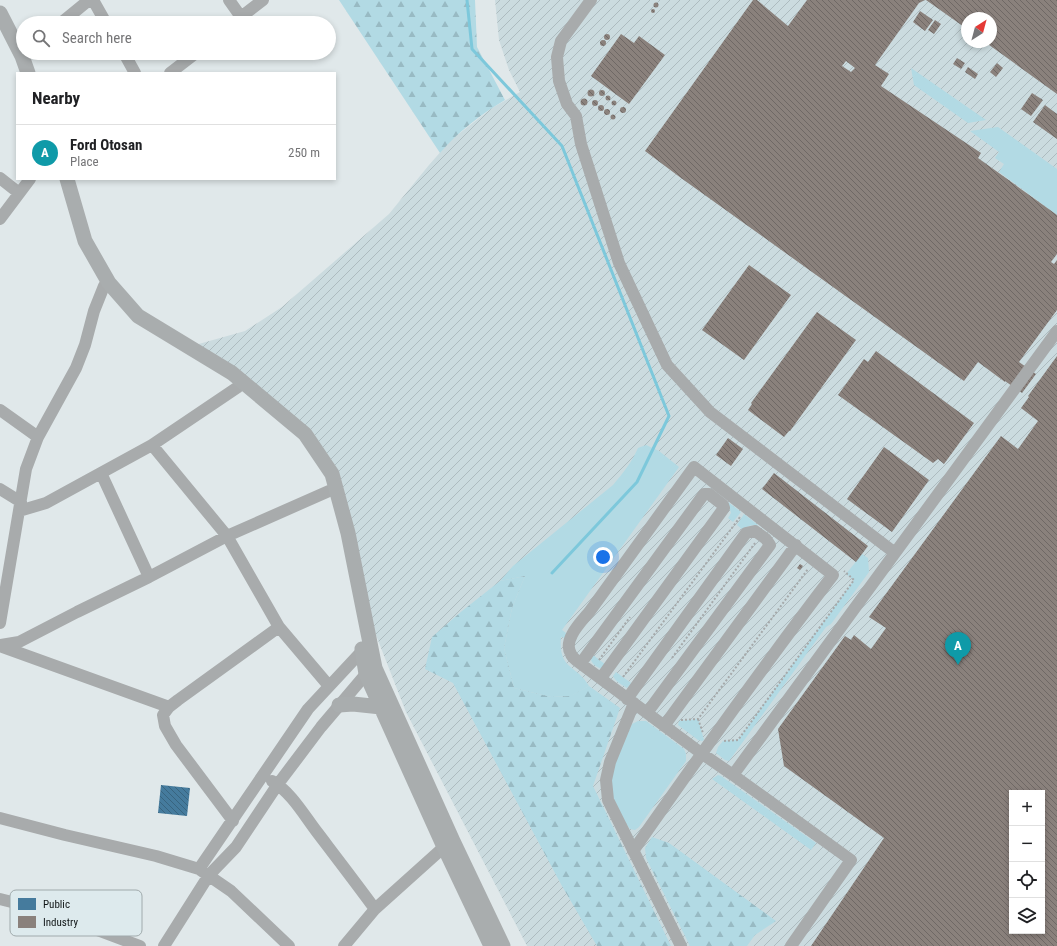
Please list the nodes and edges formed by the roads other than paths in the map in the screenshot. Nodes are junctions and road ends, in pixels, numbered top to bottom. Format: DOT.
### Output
graph roads {
  1 [pos="89,0"];
  2 [pos="93,0"];
  3 [pos="229,0"];
  4 [pos="263,0"];
  5 [pos="591,0"];
  6 [pos="0,13"];
  7 [pos="70,16"];
  8 [pos="102,16"];
  9 [pos="235,16"];
  10 [pos="242,16"];
  11 [pos="0,32"];
  12 [pos="16,51"];
  13 [pos="16,55"];
  14 [pos="128,60"];
  15 [pos="187,60"];
  16 [pos="20,61"];
  17 [pos="27,72"];
  18 [pos="134,72"];
  19 [pos="171,72"];
  20 [pos="0,178"];
  21 [pos="29,180"];
  22 [pos="60,180"];
  23 [pos="67,180"];
  24 [pos="19,193"];
  25 [pos="0,219"];
  26 [pos="104,286"];
  27 [pos="1057,330"];
  28 [pos="238,387"];
  29 [pos="0,410"];
  30 [pos="38,437"];
  31 [pos="152,445"];
  32 [pos="101,473"];
  33 [pos="713,482"];
  34 [pos="0,488"];
  35 [pos="329,491"];
  36 [pos="704,494"];
  37 [pos="722,496"];
  38 [pos="20,507"];
  39 [pos="226,536"];
  40 [pos="796,546"];
  41 [pos="894,553"];
  42 [pos="149,577"];
  43 [pos="0,623"];
  44 [pos="278,627"];
  45 [pos="0,646"];
  46 [pos="362,651"];
  47 [pos="581,663"];
  48 [pos="366,674"];
  49 [pos="601,678"];
  50 [pos="329,686"];
  51 [pos="631,701"];
  52 [pos="339,705"];
  53 [pos="169,707"];
  54 [pos="381,707"];
  55 [pos="647,713"];
  56 [pos="664,726"];
  57 [pos="702,753"];
  58 [pos="733,775"];
  59 [pos="263,776"];
  60 [pos="278,784"];
  61 [pos="0,818"];
  62 [pos="233,821"];
  63 [pos="444,847"];
  64 [pos="633,851"];
  65 [pos="204,872"];
  66 [pos="0,899"];
  67 [pos="10,900"];
  68 [pos="375,909"];
  69 [pos="113,936"];
  70 [pos="140,946"];
  71 [pos="164,946"];
  72 [pos="289,946"];
  73 [pos="344,946"];
  74 [pos="491,946"];
  75 [pos="503,946"];
  76 [pos="681,946"];
  77 [pos="791,946"];
  1 -- 7 [label="street"];
  2 -- 8 [label="street"];
  3 -- 9 [label="street"];
  4 -- 10 [label="street"];
  5 -- 41 [label="street"];
  6 -- 12 [label="main road"];
  11 -- 13 [label="main road"];
  14 -- 18 [label="street"];
  15 -- 19 [label="street"];
  16 -- 17 [label="main road"];
  20 -- 24 [label="street"];
  21 -- 24 [label="street"];
  22 -- 26 [label="main road"];
  23 -- 75 [label="main road"];
  24 -- 25 [label="street"];
  26 -- 28 [label="main road"];
  26 -- 30 [label="street"];
  27 -- 41 [label="street"];
  28 -- 31 [label="street"];
  28 -- 35 [label="main road"];
  29 -- 30 [label="street"];
  30 -- 38 [label="street"];
  31 -- 32 [label="street"];
  31 -- 39 [label="street"];
  32 -- 38 [label="street"];
  32 -- 42 [label="street"];
  33 -- 36 [label="street"];
  33 -- 37 [label="street"];
  33 -- 47 [label="street"];
  34 -- 38 [label="street"];
  35 -- 39 [label="street"];
  35 -- 46 [label="main road"];
  36 -- 37 [label="street"];
  36 -- 47 [label="street"];
  37 -- 40 [label="street"];
  37 -- 49 [label="street"];
  38 -- 43 [label="street"];
  39 -- 42 [label="street"];
  39 -- 44 [label="street"];
  40 -- 56 [label="street"];
  40 -- 57 [label="street"];
  41 -- 58 [label="street"];
  42 -- 45 [label="street"];
  44 -- 50 [label="street"];
  44 -- 53 [label="street"];
  45 -- 53 [label="street"];
  46 -- 48 [label="main road"];
  46 -- 50 [label="street"];
  47 -- 49 [label="street"];
  48 -- 52 [label="street"];
  48 -- 54 [label="main road"];
  49 -- 51 [label="street"];
  50 -- 59 [label="street"];
  51 -- 55 [label="street"];
  51 -- 55 [label="street"];
  51 -- 64 [label="street"];
  52 -- 54 [label="main road"];
  52 -- 60 [label="street"];
  53 -- 62 [label="street"];
  54 -- 63 [label="main road"];
  55 -- 56 [label="street"];
  56 -- 57 [label="street"];
  57 -- 58 [label="street"];
  57 -- 64 [label="street"];
  58 -- 77 [label="street"];
  59 -- 60 [label="street"];
  59 -- 62 [label="street"];
  60 -- 65 [label="street"];
  60 -- 68 [label="street"];
  61 -- 65 [label="street"];
  62 -- 65 [label="street"];
  63 -- 68 [label="street"];
  63 -- 74 [label="main road"];
  64 -- 76 [label="street"];
  65 -- 71 [label="street"];
  65 -- 72 [label="street"];
  66 -- 67 [label="street"];
  68 -- 73 [label="street"];
  69 -- 70 [label="street"];
}
